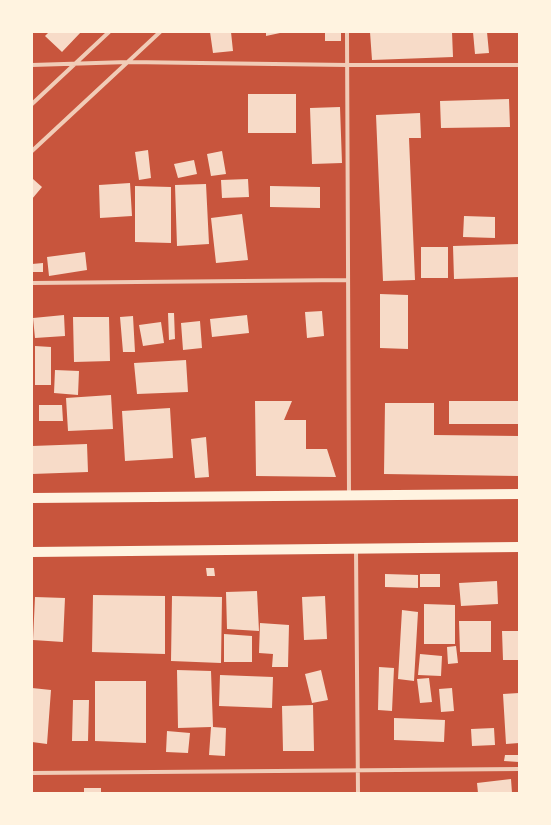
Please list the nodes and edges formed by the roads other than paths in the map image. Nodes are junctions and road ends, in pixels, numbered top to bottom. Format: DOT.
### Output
graph roads {
  1 [pos="109,32"];
  2 [pos="160,32"];
  3 [pos="347,32"];
  4 [pos="128,62"];
  5 [pos="74,64"];
  6 [pos="32,65"];
  7 [pos="347,65"];
  8 [pos="519,65"];
  9 [pos="32,104"];
  10 [pos="32,151"];
  11 [pos="348,280"];
  12 [pos="32,283"];
  13 [pos="519,494"];
  14 [pos="349,495"];
  15 [pos="32,498"];
  16 [pos="519,547"];
  17 [pos="356,548"];
  18 [pos="32,552"];
  19 [pos="519,769"];
  20 [pos="357,770"];
  21 [pos="32,774"];
  22 [pos="358,793"];
  1 -- 5 [label="street"];
  2 -- 4 [label="street"];
  3 -- 7 [label="street"];
  4 -- 5 [label="street"];
  4 -- 7 [label="street"];
  4 -- 10 [label="street"];
  5 -- 6 [label="street"];
  5 -- 9 [label="street"];
  7 -- 8 [label="street"];
  7 -- 11 [label="street"];
  11 -- 12 [label="street"];
  11 -- 14 [label="street"];
  13 -- 14 [label="main road"];
  14 -- 15 [label="main road"];
  16 -- 17 [label="main road"];
  17 -- 18 [label="main road"];
  17 -- 20 [label="street"];
  19 -- 20 [label="street"];
  20 -- 21 [label="street"];
  20 -- 22 [label="street"];
}
